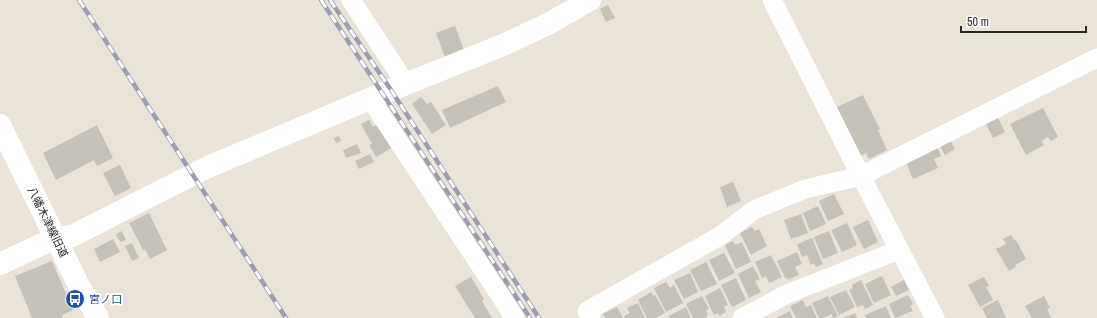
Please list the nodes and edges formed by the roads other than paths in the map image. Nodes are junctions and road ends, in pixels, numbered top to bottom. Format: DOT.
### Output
graph roads {
  1 [pos="350,0"];
  2 [pos="590,0"];
  3 [pos="772,0"];
  4 [pos="1097,58"];
  5 [pos="406,84"];
  6 [pos="371,100"];
  7 [pos="0,125"];
  8 [pos="861,176"];
  9 [pos="55,238"];
  10 [pos="899,250"];
  11 [pos="0,264"];
  12 [pos="932,317"];
  13 [pos="98,318"];
  14 [pos="515,318"];
  15 [pos="591,318"];
  16 [pos="742,318"];
  1 -- 5 [label="street"];
  2 -- 5 [label="street"];
  3 -- 8 [label="street"];
  4 -- 8 [label="street"];
  5 -- 6 [label="street"];
  6 -- 9 [label="street"];
  6 -- 14 [label="street"];
  7 -- 9 [label="street, 八幡木津線旧道"];
  8 -- 10 [label="street"];
  8 -- 15 [label="street"];
  9 -- 11 [label="street"];
  9 -- 13 [label="street, 八幡木津線旧道"];
  10 -- 12 [label="street"];
  10 -- 16 [label="street"];
}
